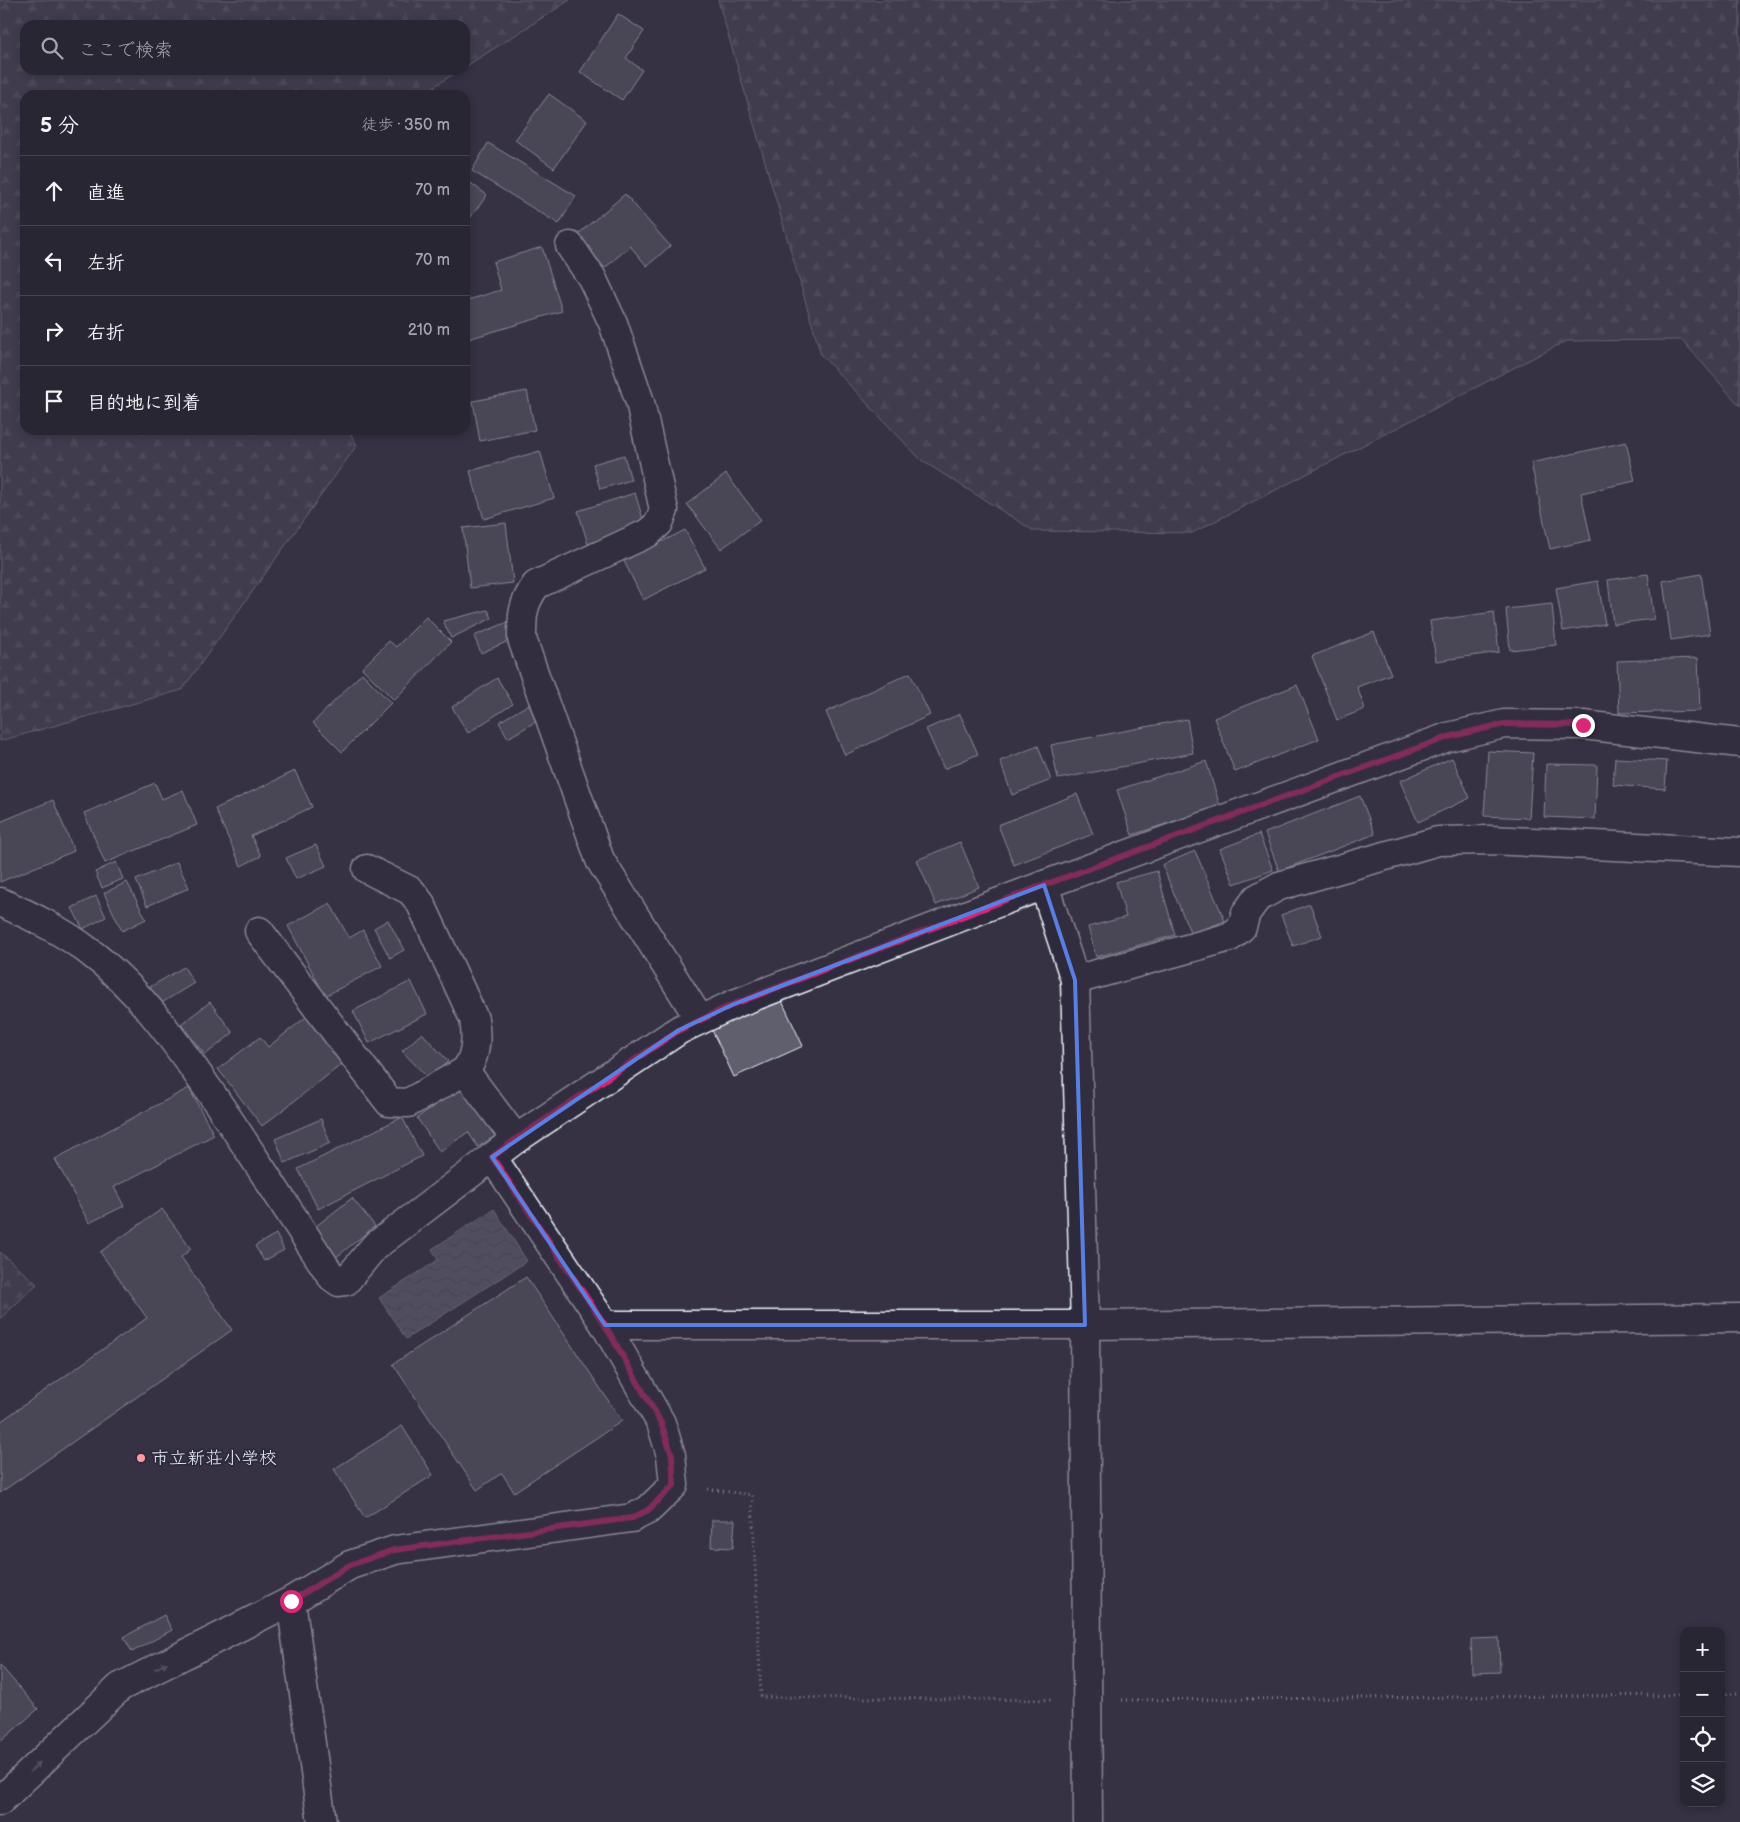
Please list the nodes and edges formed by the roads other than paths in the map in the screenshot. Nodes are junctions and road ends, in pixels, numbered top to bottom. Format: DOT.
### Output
graph roads {
  1 [pos="570,246"];
  2 [pos="1740,743"];
  3 [pos="1740,852"];
  4 [pos="367,869"];
  5 [pos="1044,885"];
  6 [pos="0,902"];
  7 [pos="259,931"];
  8 [pos="1075,980"];
  9 [pos="700,1020"];
  10 [pos="465,1071"];
  11 [pos="516,1139"];
  12 [pos="492,1157"];
  13 [pos="1740,1318"];
  14 [pos="605,1325"];
  15 [pos="1085,1325"];
  16 [pos="291,1601"];
  17 [pos="0,1801"];
  18 [pos="322,1822"];
  19 [pos="1088,1822"];
  1 -- 9 [label="street"];
  2 -- 5 [label="street"];
  3 -- 8 [label="street"];
  4 -- 10 [label="street"];
  5 -- 8 [label="street"];
  5 -- 9 [label="street"];
  6 -- 12 [label="street"];
  7 -- 10 [label="street"];
  8 -- 15 [label="street"];
  9 -- 11 [label="street"];
  10 -- 11 [label="street"];
  11 -- 12 [label="street"];
  12 -- 14 [label="street"];
  13 -- 15 [label="street"];
  14 -- 15 [label="street"];
  14 -- 16 [label="street"];
  15 -- 19 [label="street"];
  17 -- 16 [label="street, one-way"];
  16 -- 18 [label="street"];
}
